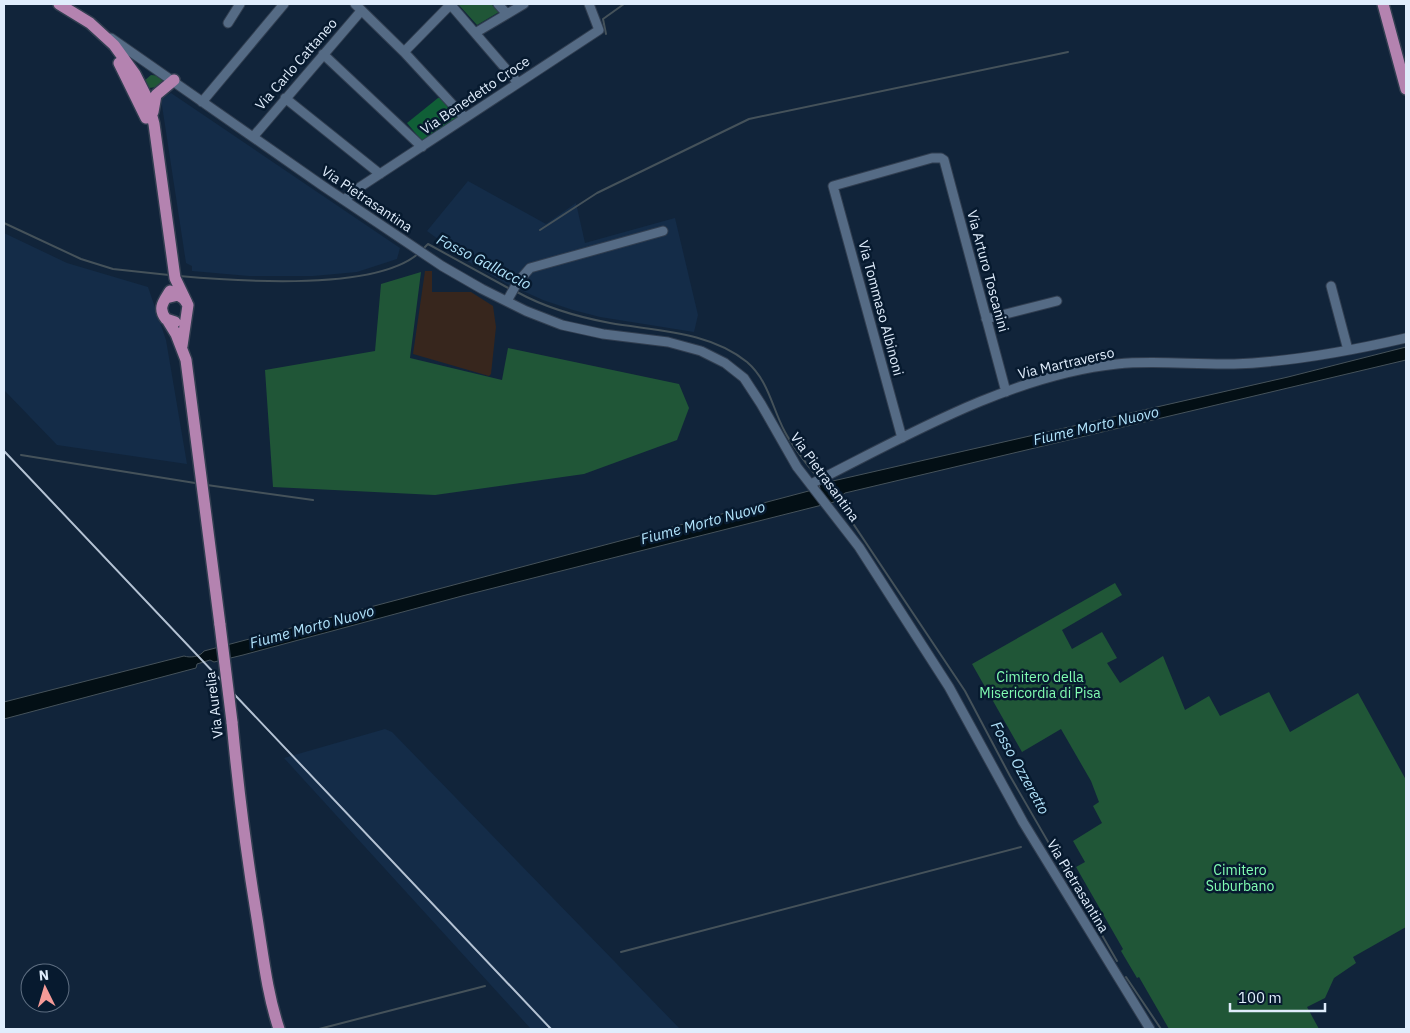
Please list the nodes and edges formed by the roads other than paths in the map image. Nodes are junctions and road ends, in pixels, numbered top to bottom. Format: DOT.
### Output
graph roads {
  1 [pos="240,4"];
  2 [pos="284,4"];
  3 [pos="450,4"];
  4 [pos="498,4"];
  5 [pos="524,4"];
  6 [pos="589,4"];
  7 [pos="1383,4"];
  8 [pos="61,5"];
  9 [pos="358,7"];
  10 [pos="506,14"];
  11 [pos="228,24"];
  12 [pos="92,25"];
  13 [pos="475,33"];
  14 [pos="404,52"];
  15 [pos="323,54"];
  16 [pos="174,80"];
  17 [pos="518,83"];
  18 [pos="1406,89"];
  19 [pos="285,98"];
  20 [pos="202,102"];
  21 [pos="465,118"];
  22 [pos="153,120"];
  23 [pos="253,136"];
  24 [pos="422,147"];
  25 [pos="157,148"];
  26 [pos="941,158"];
  27 [pos="380,174"];
  28 [pos="344,200"];
  29 [pos="663,231"];
  30 [pos="175,278"];
  31 [pos="1332,286"];
  32 [pos="166,298"];
  33 [pos="507,301"];
  34 [pos="1057,301"];
  35 [pos="187,302"];
  36 [pos="186,316"];
  37 [pos="986,319"];
  38 [pos="168,320"];
  39 [pos="1406,338"];
  40 [pos="182,347"];
  41 [pos="1348,350"];
  42 [pos="1006,392"];
  43 [pos="902,438"];
  44 [pos="813,484"];
  45 [pos="278,1029"];
  46 [pos="1150,1029"];
  1 -- 11 [label="street"];
  2 -- 20 [label="street"];
  3 -- 13 [label="street"];
  3 -- 14 [label="street"];
  4 -- 10 [label="street"];
  5 -- 10 [label="street"];
  6 -- 17 [label="street, Via Benedetto Croce"];
  7 -- 18 [label="main road"];
  8 -- 12 [label="main road"];
  8 -- 25 [label="main road"];
  9 -- 14 [label="street"];
  9 -- 15 [label="street, Via Carlo Cattaneo"];
  10 -- 13 [label="street"];
  12 -- 16 [label="street, Via Pietrasantina"];
  12 -- 22 [label="main road"];
  13 -- 17 [label="street"];
  14 -- 21 [label="street"];
  15 -- 19 [label="street, Via Carlo Cattaneo"];
  15 -- 24 [label="street"];
  16 -- 20 [label="street, Via Pietrasantina"];
  16 -- 22 [label="main road"];
  17 -- 21 [label="street, Via Benedetto Croce"];
  19 -- 23 [label="street, Via Carlo Cattaneo"];
  19 -- 27 [label="street"];
  20 -- 23 [label="street, Via Pietrasantina"];
  21 -- 24 [label="street, Via Benedetto Croce"];
  22 -- 25 [label="main road"];
  23 -- 28 [label="street, Via Pietrasantina"];
  24 -- 27 [label="street, Via Benedetto Croce"];
  25 -- 30 [label="main road"];
  26 -- 37 [label="street, Via Arturo Toscanini"];
  26 -- 43 [label="street, Via Tommaso Albinoni"];
  27 -- 28 [label="street, Via Benedetto Croce"];
  28 -- 33 [label="street, Via Pietrasantina"];
  29 -- 33 [label="street"];
  30 -- 32 [label="main road"];
  30 -- 35 [label="main road"];
  31 -- 41 [label="street"];
  32 -- 35 [label="main road"];
  32 -- 38 [label="main road"];
  33 -- 44 [label="street, Via Pietrasantina"];
  34 -- 37 [label="street"];
  35 -- 36 [label="main road"];
  36 -- 38 [label="main road"];
  36 -- 40 [label="main road, Via Aurelia"];
  37 -- 42 [label="street, Via Arturo Toscanini"];
  38 -- 40 [label="main road, Via Aurelia"];
  39 -- 41 [label="street, Via Martraverso"];
  40 -- 45 [label="main road, Via Aurelia, bridge"];
  41 -- 42 [label="street, Via Martraverso"];
  42 -- 43 [label="street, Via Martraverso"];
  43 -- 44 [label="street, Via Martraverso"];
  44 -- 46 [label="street, Via Pietrasantina"];
}
